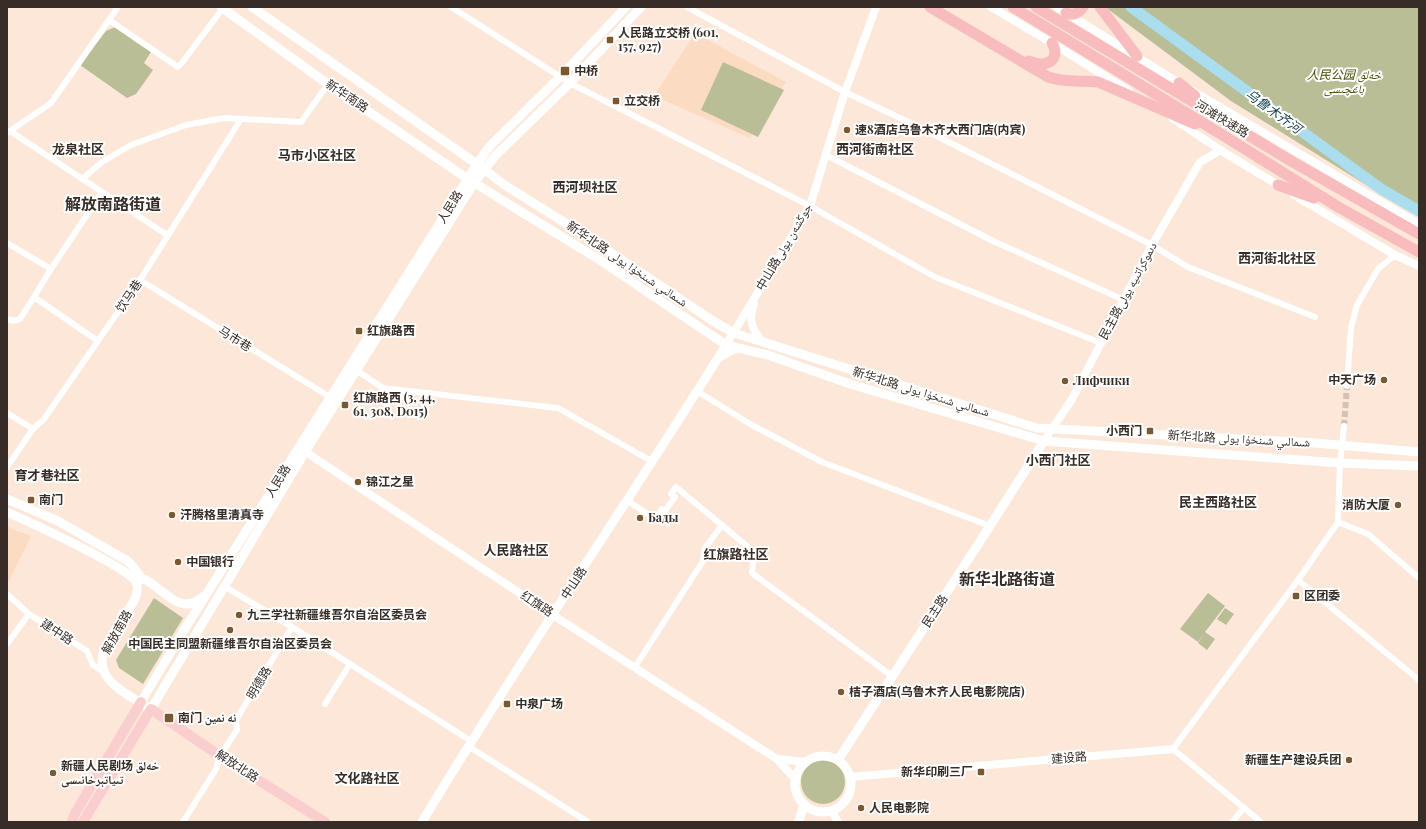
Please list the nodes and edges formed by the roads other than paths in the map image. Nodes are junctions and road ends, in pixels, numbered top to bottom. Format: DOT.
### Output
graph roads {
  1 [pos="118,7"];
  2 [pos="222,7"];
  3 [pos="252,7"];
  4 [pos="452,7"];
  5 [pos="626,7"];
  6 [pos="641,7"];
  7 [pos="687,7"];
  8 [pos="876,7"];
  9 [pos="930,7"];
  10 [pos="937,7"];
  11 [pos="991,7"];
  12 [pos="1013,7"];
  13 [pos="1036,7"];
  14 [pos="1057,7"];
  15 [pos="1083,7"];
  16 [pos="1100,7"];
  17 [pos="1066,13"];
  18 [pos="109,20"];
  19 [pos="1052,43"];
  20 [pos="1137,56"];
  21 [pos="560,77"];
  22 [pos="1179,82"];
  23 [pos="570,83"];
  24 [pos="328,84"];
  25 [pos="845,92"];
  26 [pos="1158,109"];
  27 [pos="241,119"];
  28 [pos="1228,122"];
  29 [pos="8,132"];
  30 [pos="1229,139"];
  31 [pos="1221,150"];
  32 [pos="826,155"];
  33 [pos="480,166"];
  34 [pos="82,179"];
  35 [pos="471,181"];
  36 [pos="1278,184"];
  37 [pos="102,192"];
  38 [pos="810,206"];
  39 [pos="1340,208"];
  40 [pos="1419,224"];
  41 [pos="1419,234"];
  42 [pos="167,235"];
  43 [pos="7,243"];
  44 [pos="1152,245"];
  45 [pos="1419,252"];
  46 [pos="1395,255"];
  47 [pos="1419,266"];
  48 [pos="52,269"];
  49 [pos="140,280"];
  50 [pos="757,294"];
  51 [pos="34,297"];
  52 [pos="1124,300"];
  53 [pos="1315,317"];
  54 [pos="7,319"];
  55 [pos="734,333"];
  56 [pos="98,341"];
  57 [pos="762,341"];
  58 [pos="1101,343"];
  59 [pos="726,345"];
  60 [pos="738,348"];
  61 [pos="712,368"];
  62 [pos="356,370"];
  63 [pos="1347,386"];
  64 [pos="697,391"];
  65 [pos="330,397"];
  66 [pos="7,414"];
  67 [pos="1344,426"];
  68 [pos="33,429"];
  69 [pos="1051,430"];
  70 [pos="1044,441"];
  71 [pos="1341,446"];
  72 [pos="302,450"];
  73 [pos="1419,452"];
  74 [pos="653,462"];
  75 [pos="1340,463"];
  76 [pos="1419,466"];
  77 [pos="7,467"];
  78 [pos="7,499"];
  79 [pos="628,501"];
  80 [pos="7,512"];
  81 [pos="1338,522"];
  82 [pos="722,525"];
  83 [pos="990,526"];
  84 [pos="127,574"];
  85 [pos="1419,578"];
  86 [pos="142,579"];
  87 [pos="1298,580"];
  88 [pos="224,586"];
  89 [pos="210,589"];
  90 [pos="7,594"];
  91 [pos="135,599"];
  92 [pos="29,614"];
  93 [pos="554,615"];
  94 [pos="292,627"];
  95 [pos="7,644"];
  96 [pos="350,664"];
  97 [pos="635,667"];
  98 [pos="104,672"];
  99 [pos="892,676"];
  100 [pos="1419,680"];
  101 [pos="141,702"];
  102 [pos="325,704"];
  103 [pos="151,709"];
  104 [pos="469,744"];
  105 [pos="1173,749"];
  106 [pos="220,756"];
  107 [pos="777,759"];
  108 [pos="838,760"];
  109 [pos="806,762"];
  110 [pos="850,777"];
  111 [pos="796,780"];
  112 [pos="804,804"];
  113 [pos="1244,808"];
  114 [pos="832,811"];
  115 [pos="72,822"];
  116 [pos="83,822"];
  117 [pos="184,822"];
  118 [pos="325,822"];
  119 [pos="422,822"];
  120 [pos="588,822"];
  121 [pos="798,822"];
  122 [pos="838,822"];
  123 [pos="1232,822"];
  124 [pos="1261,822"];
  1 -- 18 [label="street"];
  2 -- 18 [label="street"];
  2 -- 24 [label="main road, 新华南路"];
  3 -- 33 [label="main road, 新华南路"];
  4 -- 21 [label="street"];
  5 -- 21 [label="main road"];
  6 -- 23 [label="main road"];
  7 -- 25 [label="street"];
  8 -- 25 [label="street, 中山路جوڭشەن يولى"];
  9 -- 26 [label="highway"];
  10 -- 19 [label="highway"];
  11 -- 19 [label="street"];
  12 -- 30 [label="highway, 河滩快速路"];
  13 -- 28 [label="highway, 河滩快速路"];
  14 -- 17 [label="street"];
  15 -- 17 [label="highway"];
  16 -- 20 [label="highway"];
  17 -- 20 [label="street"];
  18 -- 29 [label="street"];
  19 -- 26 [label="street"];
  20 -- 22 [label="street"];
  21 -- 23 [label="street"];
  21 -- 33 [label="main road"];
  22 -- 28 [label="highway"];
  22 -- 40 [label="street"];
  23 -- 33 [label="main road"];
  23 -- 38 [label="street"];
  24 -- 27 [label="street"];
  24 -- 35 [label="main road, 新华南路"];
  25 -- 32 [label="street, 中山路جوڭشەن يولى"];
  25 -- 44 [label="street"];
  26 -- 30 [label="highway"];
  26 -- 31 [label="street"];
  27 -- 34 [label="street"];
  27 -- 42 [label="street, 饮马巷"];
  28 -- 41 [label="highway, 河滩快速路"];
  29 -- 34 [label="street"];
  30 -- 39 [label="highway, 河滩快速路"];
  31 -- 36 [label="street"];
  31 -- 44 [label="street, 民主路دىموكراتىيە يولى"];
  32 -- 38 [label="street, 中山路جوڭشەن يولى"];
  32 -- 52 [label="street"];
  33 -- 35 [label="main road, 人民路"];
  33 -- 55 [label="main road, 新华北路 شىمالىي شىنخۇا يولى"];
  34 -- 37 [label="street"];
  35 -- 59 [label="main road, 新华北路 شىمالىي شىنخۇا يولى"];
  35 -- 62 [label="main road, 人民路"];
  35 -- 65 [label="main road, 人民路"];
  36 -- 39 [label="highway"];
  36 -- 46 [label="street"];
  37 -- 42 [label="street"];
  37 -- 48 [label="street"];
  38 -- 50 [label="street, 中山路جوڭشەن يولى"];
  38 -- 58 [label="street"];
  39 -- 45 [label="highway, 河滩快速路"];
  42 -- 49 [label="street, 饮马巷"];
  43 -- 48 [label="street"];
  44 -- 52 [label="street, 民主路دىموكراتىيە يولى"];
  44 -- 53 [label="street"];
  46 -- 47 [label="street"];
  46 -- 63 [label="street"];
  48 -- 51 [label="street"];
  49 -- 56 [label="street, 饮马巷"];
  49 -- 65 [label="street, 马市巷"];
  50 -- 55 [label="street, 中山路جوڭشەن يولى"];
  50 -- 57 [label="street"];
  51 -- 54 [label="street"];
  51 -- 56 [label="street"];
  52 -- 58 [label="street, 民主路دىموكراتىيە يولى"];
  55 -- 57 [label="main road, 新华北路 شىمالىي شىنخۇا يولى"];
  55 -- 59 [label="street, 中山路جوڭشەن يولى"];
  56 -- 68 [label="street, 饮马巷"];
  57 -- 69 [label="main road, 新华北路 شىمالىي شىنخۇا يولى"];
  58 -- 69 [label="street, 民主路دىموكراتىيە يولى"];
  59 -- 60 [label="main road, 新华北路 شىمالىي شىنخۇا يولى"];
  59 -- 61 [label="main road, 中山路"];
  60 -- 61 [label="street"];
  60 -- 70 [label="main road, 新华北路 شىمالىي شىنخۇا يولى"];
  61 -- 64 [label="main road, 中山路"];
  62 -- 72 [label="main road, 人民路"];
  62 -- 74 [label="street"];
  64 -- 74 [label="main road, 中山路"];
  64 -- 83 [label="street"];
  65 -- 72 [label="main road, 人民路"];
  66 -- 68 [label="street"];
  67 -- 71 [label="street"];
  68 -- 77 [label="street, 饮马巷"];
  69 -- 70 [label="street, 民主路دىموكراتىيە يولى"];
  69 -- 71 [label="main road, 新华北路 شىمالىي شىنخۇا يولى"];
  70 -- 75 [label="main road, 新华北路 شىمالىي شىنخۇا يولى"];
  70 -- 83 [label="main road, 民主路"];
  71 -- 73 [label="main road, 新华北路 شىمالىي شىنخۇا يولى"];
  71 -- 75 [label="street"];
  72 -- 88 [label="main road, 人民路"];
  72 -- 89 [label="main road, 人民路"];
  72 -- 93 [label="street, 红旗路"];
  74 -- 79 [label="main road, 中山路"];
  75 -- 76 [label="main road, 新华北路 شىمالىي شىنخۇا يولى"];
  75 -- 81 [label="street"];
  78 -- 86 [label="main road, 解放南路"];
  79 -- 82 [label="street"];
  79 -- 93 [label="main road, 中山路"];
  80 -- 84 [label="main road, 解放南路"];
  81 -- 85 [label="street"];
  81 -- 87 [label="street"];
  82 -- 97 [label="street"];
  82 -- 99 [label="street"];
  83 -- 99 [label="main road, 民主路"];
  84 -- 86 [label="main road, 解放南路"];
  84 -- 91 [label="main road, 解放南路"];
  86 -- 89 [label="main road, 解放南路"];
  86 -- 91 [label="main road"];
  87 -- 100 [label="street"];
  87 -- 105 [label="street"];
  88 -- 94 [label="street"];
  88 -- 103 [label="main road, 人民路"];
  89 -- 101 [label="main road, 人民路"];
  90 -- 92 [label="street, 建中路"];
  91 -- 98 [label="main road, 解放南路"];
  92 -- 95 [label="street"];
  92 -- 98 [label="street, 建中路"];
  93 -- 97 [label="street, 红旗路"];
  93 -- 104 [label="main road, 中山路"];
  94 -- 96 [label="street"];
  94 -- 106 [label="street, 明德路"];
  96 -- 102 [label="street"];
  96 -- 104 [label="street"];
  97 -- 107 [label="street, 红旗路"];
  98 -- 101 [label="main road, 解放南路"];
  99 -- 108 [label="main road, 民主路"];
  101 -- 103 [label="main road, 解放南路"];
  101 -- 115 [label="main road, 人民路"];
  103 -- 106 [label="main road, 解放北路"];
  103 -- 116 [label="main road, 人民路"];
  104 -- 119 [label="main road, 中山路"];
  104 -- 120 [label="street"];
  105 -- 110 [label="street, 建设路"];
  105 -- 113 [label="street"];
  106 -- 117 [label="street, 明德路"];
  106 -- 118 [label="main road, 解放北路"];
  107 -- 109 [label="street"];
  107 -- 111 [label="street"];
  108 -- 109 [label="main road"];
  108 -- 110 [label="main road"];
  109 -- 111 [label="main road"];
  110 -- 114 [label="main road"];
  111 -- 112 [label="main road"];
  112 -- 114 [label="main road"];
  112 -- 121 [label="main road"];
  113 -- 123 [label="street"];
  113 -- 124 [label="street"];
  114 -- 122 [label="street"];
}
